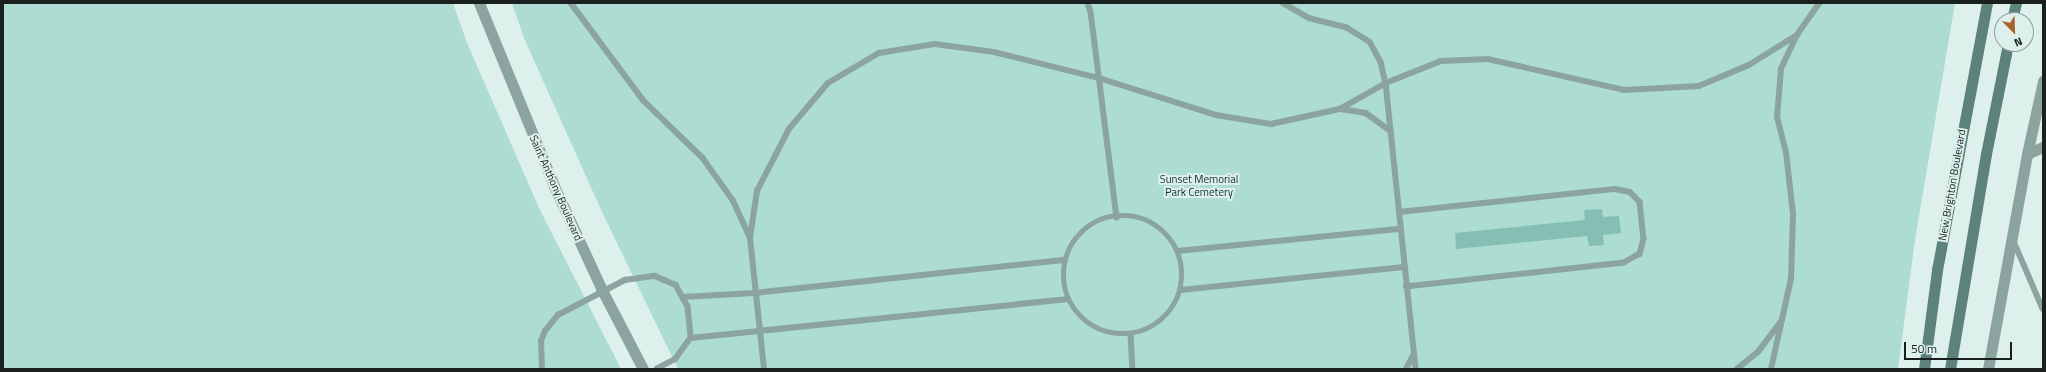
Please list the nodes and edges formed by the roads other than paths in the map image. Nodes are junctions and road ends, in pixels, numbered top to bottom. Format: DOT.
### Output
graph roads {
  1 [pos="479,3"];
  2 [pos="571,3"];
  3 [pos="1088,3"];
  4 [pos="1091,3"];
  5 [pos="1283,3"];
  6 [pos="1819,3"];
  7 [pos="1987,3"];
  8 [pos="1091,12"];
  9 [pos="1797,35"];
  10 [pos="2006,52"];
  11 [pos="1098,78"];
  12 [pos="2043,81"];
  13 [pos="1386,83"];
  14 [pos="1340,109"];
  15 [pos="1391,131"];
  16 [pos="2043,147"];
  17 [pos="2027,154"];
  18 [pos="1399,212"];
  19 [pos="1117,217"];
  20 [pos="1400,229"];
  21 [pos="750,238"];
  22 [pos="2012,238"];
  23 [pos="1178,251"];
  24 [pos="1065,260"];
  25 [pos="1404,267"];
  26 [pos="1406,287"];
  27 [pos="1180,290"];
  28 [pos="603,292"];
  29 [pos="754,293"];
  30 [pos="683,297"];
  31 [pos="1068,299"];
  32 [pos="2043,309"];
  33 [pos="1782,319"];
  34 [pos="760,329"];
  35 [pos="1131,334"];
  36 [pos="691,338"];
  37 [pos="1413,356"];
  38 [pos="542,369"];
  39 [pos="643,369"];
  40 [pos="657,369"];
  41 [pos="764,369"];
  42 [pos="1133,369"];
  43 [pos="1406,369"];
  44 [pos="1416,369"];
  45 [pos="1738,369"];
  46 [pos="1771,369"];
  47 [pos="1924,369"];
  48 [pos="1950,369"];
  49 [pos="1988,369"];
  1 -- 28 [label="street, Saint Anthony Boulevard"];
  2 -- 21 [label="lane"];
  3 -- 8 [label="lane"];
  4 -- 8 [label="lane"];
  5 -- 13 [label="lane"];
  6 -- 9 [label="lane"];
  7 -- 47 [label="main road, New Brighton Boulevard"];
  8 -- 11 [label="lane"];
  9 -- 13 [label="lane"];
  9 -- 33 [label="lane"];
  10 -- 48 [label="main road"];
  11 -- 14 [label="lane"];
  11 -- 19 [label="lane"];
  11 -- 21 [label="lane"];
  12 -- 17 [label="street"];
  13 -- 14 [label="lane"];
  13 -- 15 [label="lane"];
  14 -- 15 [label="lane"];
  15 -- 18 [label="lane"];
  16 -- 17 [label="street"];
  17 -- 22 [label="street"];
  18 -- 20 [label="lane"];
  18 -- 26 [label="lane"];
  19 -- 23 [label="lane"];
  19 -- 24 [label="lane"];
  20 -- 23 [label="lane"];
  20 -- 25 [label="lane"];
  21 -- 29 [label="lane"];
  22 -- 32 [label="lane"];
  22 -- 49 [label="street"];
  23 -- 27 [label="lane"];
  24 -- 29 [label="lane"];
  24 -- 31 [label="lane"];
  25 -- 26 [label="lane"];
  25 -- 27 [label="lane"];
  26 -- 37 [label="lane"];
  27 -- 35 [label="lane"];
  28 -- 30 [label="lane"];
  28 -- 38 [label="lane"];
  28 -- 39 [label="street, Saint Anthony Boulevard"];
  29 -- 30 [label="lane"];
  29 -- 34 [label="lane"];
  30 -- 36 [label="lane"];
  31 -- 34 [label="lane"];
  31 -- 35 [label="lane"];
  33 -- 45 [label="lane"];
  33 -- 46 [label="lane"];
  34 -- 36 [label="lane"];
  34 -- 41 [label="lane"];
  35 -- 42 [label="lane"];
  36 -- 40 [label="lane"];
  37 -- 43 [label="lane"];
  37 -- 44 [label="lane"];
}
